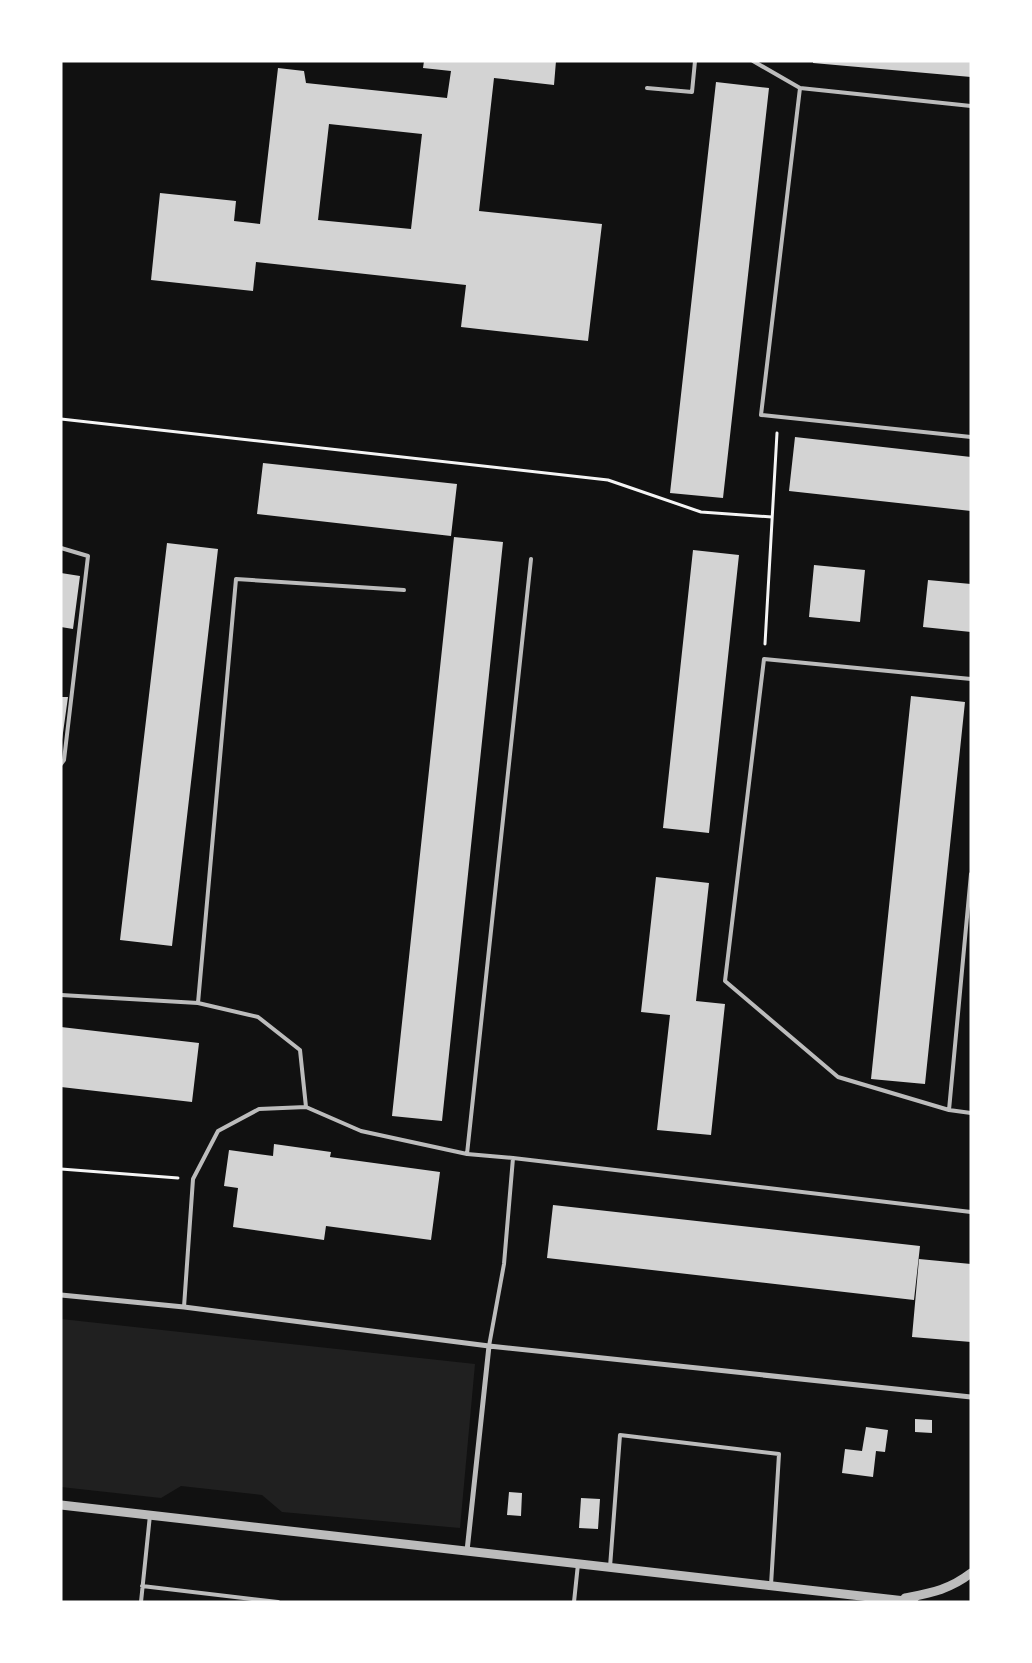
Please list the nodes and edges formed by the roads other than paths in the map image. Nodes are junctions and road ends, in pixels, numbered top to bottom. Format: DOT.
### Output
graph roads {
  1 [pos="695,61"];
  2 [pos="753,61"];
  3 [pos="647,88"];
  4 [pos="800,88"];
  5 [pos="971,106"];
  6 [pos="971,437"];
  7 [pos="61,548"];
  8 [pos="531,559"];
  9 [pos="404,590"];
  10 [pos="971,679"];
  11 [pos="61,764"];
  12 [pos="971,874"];
  13 [pos="61,994"];
  14 [pos="198,1003"];
  15 [pos="306,1107"];
  16 [pos="949,1110"];
  17 [pos="971,1113"];
  18 [pos="466,1154"];
  19 [pos="512,1158"];
  20 [pos="971,1212"];
  21 [pos="61,1295"];
  22 [pos="184,1307"];
  23 [pos="489,1346"];
  24 [pos="971,1397"];
  25 [pos="61,1505"];
  26 [pos="150,1515"];
  27 [pos="467,1552"];
  28 [pos="578,1564"];
  29 [pos="610,1567"];
  30 [pos="971,1574"];
  31 [pos="772,1585"];
  32 [pos="142,1586"];
  33 [pos="897,1600"];
  34 [pos="141,1602"];
  35 [pos="278,1602"];
  36 [pos="574,1602"];
  37 [pos="914,1602"];
  1 -- 3 [label="lane"];
  2 -- 4 [label="lane"];
  4 -- 5 [label="lane"];
  4 -- 6 [label="lane"];
  7 -- 11 [label="lane"];
  8 -- 18 [label="lane"];
  9 -- 14 [label="lane"];
  10 -- 16 [label="lane"];
  12 -- 16 [label="lane"];
  13 -- 14 [label="lane"];
  14 -- 15 [label="lane"];
  15 -- 18 [label="lane"];
  15 -- 22 [label="lane"];
  16 -- 17 [label="lane"];
  18 -- 19 [label="lane"];
  19 -- 20 [label="lane"];
  19 -- 23 [label="lane"];
  21 -- 22 [label="street"];
  22 -- 23 [label="street"];
  23 -- 24 [label="street"];
  23 -- 27 [label="street"];
  25 -- 26 [label="street"];
  26 -- 27 [label="street"];
  26 -- 32 [label="lane"];
  27 -- 28 [label="street"];
  28 -- 29 [label="street"];
  28 -- 36 [label="lane"];
  29 -- 31 [label="street"];
  29 -- 31 [label="lane"];
  30 -- 33 [label="street"];
  31 -- 33 [label="street"];
  32 -- 34 [label="lane"];
  32 -- 35 [label="lane"];
  33 -- 37 [label="street"];
}
